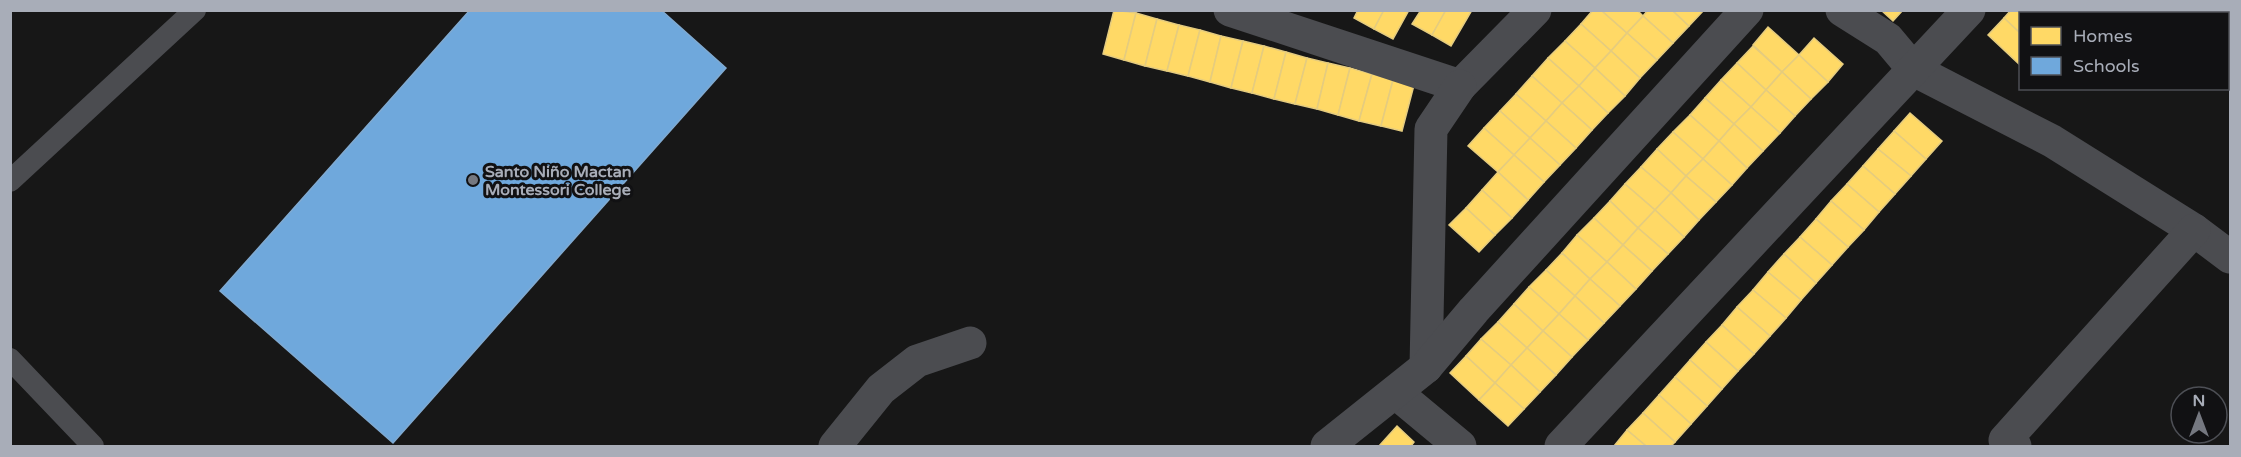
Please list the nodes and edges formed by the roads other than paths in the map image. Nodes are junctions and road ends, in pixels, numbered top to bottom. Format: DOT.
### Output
graph roads {
  1 [pos="195,10"];
  2 [pos="1230,10"];
  3 [pos="1747,10"];
  4 [pos="1842,10"];
  5 [pos="1969,10"];
  6 [pos="1528,12"];
  7 [pos="1914,70"];
  8 [pos="1460,86"];
  9 [pos="10,181"];
  10 [pos="2194,230"];
  11 [pos="2230,257"];
  12 [pos="970,343"];
  13 [pos="10,359"];
  14 [pos="1426,367"];
  15 [pos="1395,392"];
  16 [pos="93,447"];
  17 [pos="835,447"];
  18 [pos="1327,447"];
  19 [pos="1460,447"];
  20 [pos="1561,447"];
  21 [pos="2015,447"];
  1 -- 9 [label="lane"];
  2 -- 8 [label="street"];
  3 -- 14 [label="street"];
  4 -- 7 [label="street"];
  5 -- 7 [label="street"];
  6 -- 8 [label="street"];
  7 -- 10 [label="street"];
  7 -- 20 [label="street"];
  8 -- 14 [label="street"];
  10 -- 11 [label="street"];
  10 -- 21 [label="street"];
  12 -- 17 [label="street"];
  13 -- 16 [label="lane"];
  14 -- 15 [label="street"];
  15 -- 18 [label="street"];
  15 -- 19 [label="street"];
}
